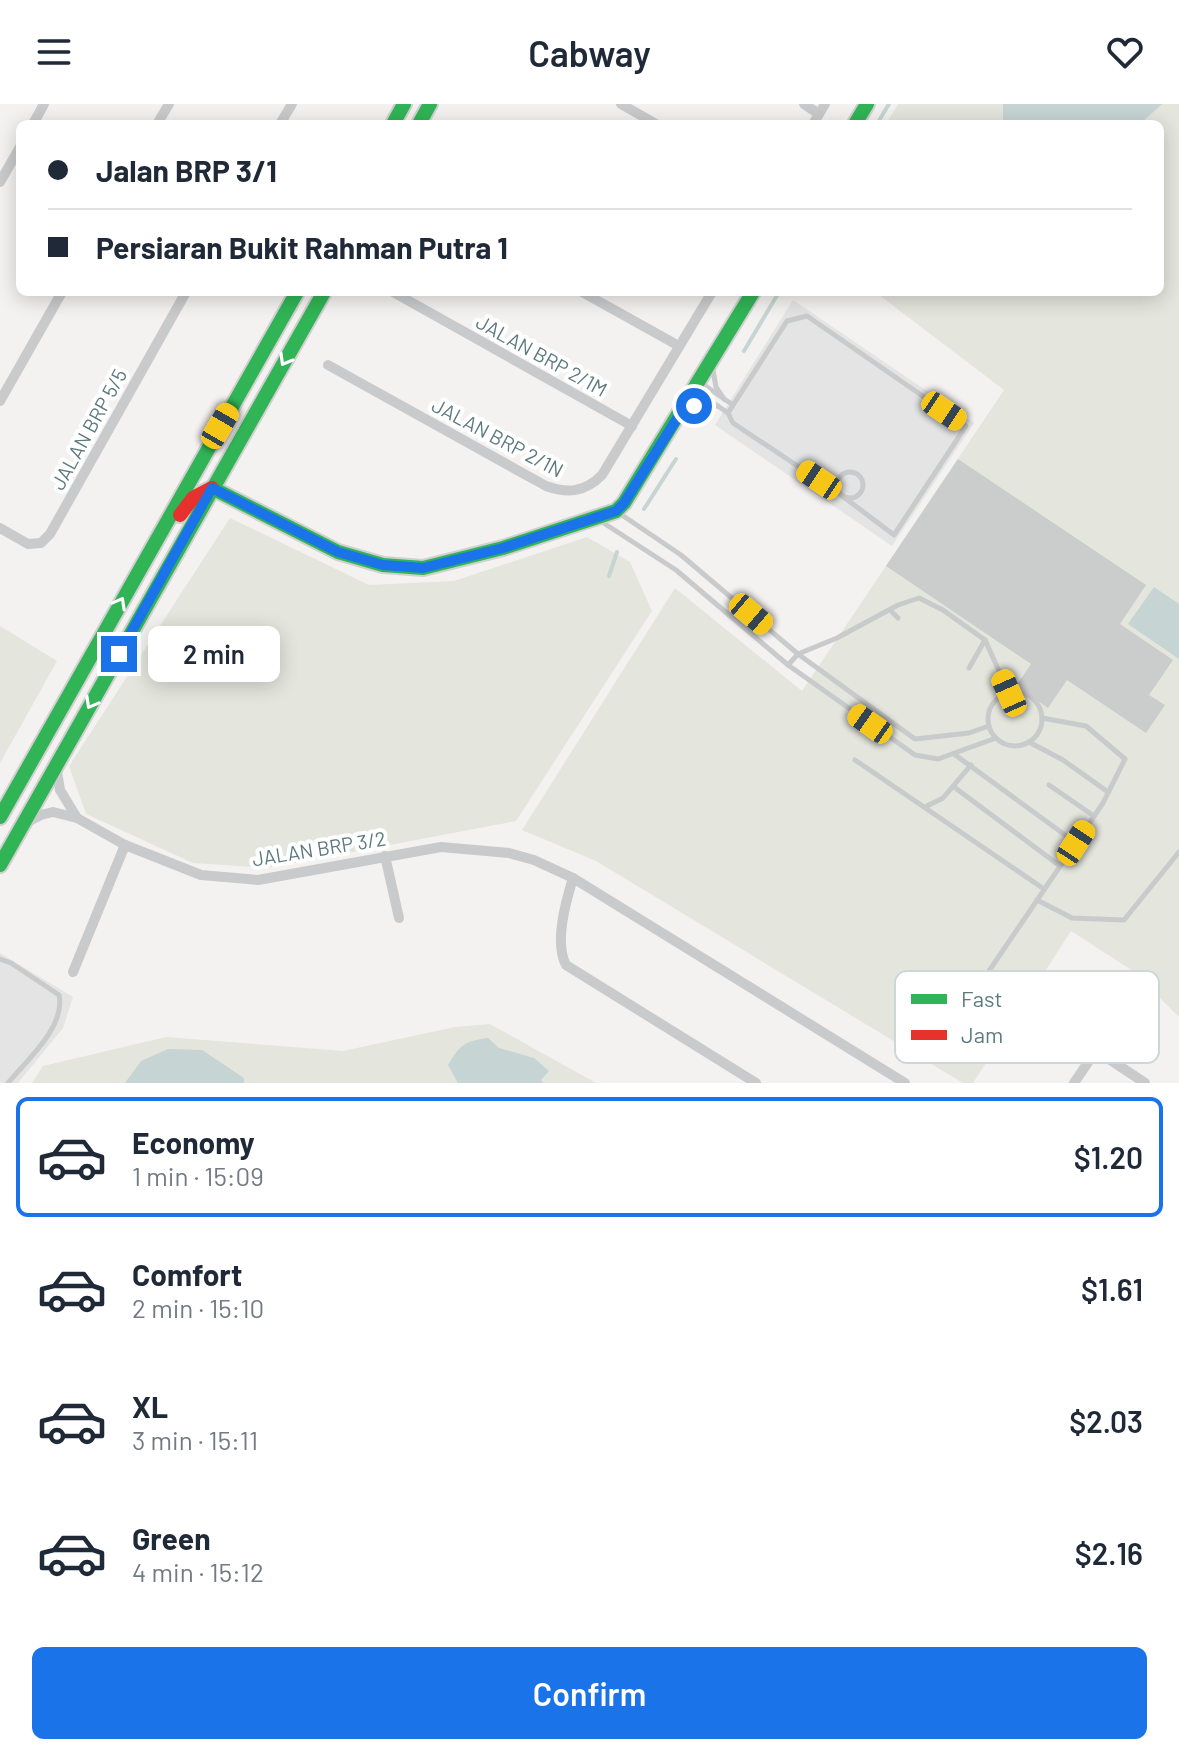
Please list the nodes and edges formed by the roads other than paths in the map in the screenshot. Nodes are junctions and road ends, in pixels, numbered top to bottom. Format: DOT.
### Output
graph roads {
  1 [pos="621,104"];
  2 [pos="804,104"];
  3 [pos="822,109"];
  4 [pos="649,120"];
  5 [pos="16,154"];
  6 [pos="0,182"];
  7 [pos="60,296"];
  8 [pos="184,296"];
  9 [pos="295,296"];
  10 [pos="322,296"];
  11 [pos="400,296"];
  12 [pos="589,296"];
  13 [pos="710,296"];
  14 [pos="751,296"];
  15 [pos="679,346"];
  16 [pos="712,360"];
  17 [pos="328,365"];
  18 [pos="696,386"];
  19 [pos="724,399"];
  20 [pos="0,401"];
  21 [pos="733,405"];
  22 [pos="719,407"];
  23 [pos="681,412"];
  24 [pos="728,413"];
  25 [pos="632,426"];
  26 [pos="205,453"];
  27 [pos="212,488"];
  28 [pos="841,495"];
  29 [pos="616,511"];
  30 [pos="596,518"];
  31 [pos="0,528"];
  32 [pos="139,568"];
  33 [pos="891,611"];
  34 [pos="898,618"];
  35 [pos="985,640"];
  36 [pos="798,654"];
  37 [pos="788,665"];
  38 [pos="969,668"];
  39 [pos="1009,693"];
  40 [pos="1042,718"];
  41 [pos="989,726"];
  42 [pos="996,738"];
  43 [pos="1029,742"];
  44 [pos="954,754"];
  45 [pos="855,760"];
  46 [pos="56,765"];
  47 [pos="971,765"];
  48 [pos="1049,785"];
  49 [pos="954,787"];
  50 [pos="1108,792"];
  51 [pos="925,807"];
  52 [pos="1094,816"];
  53 [pos="0,817"];
  54 [pos="77,818"];
  55 [pos="23,824"];
  56 [pos="1076,843"];
  57 [pos="125,845"];
  58 [pos="1179,852"];
  59 [pos="385,856"];
  60 [pos="0,865"];
  61 [pos="1060,866"];
  62 [pos="573,878"];
  63 [pos="1044,889"];
  64 [pos="1037,900"];
  65 [pos="399,918"];
  66 [pos="0,959"];
  67 [pos="989,971"];
  68 [pos="73,972"];
  69 [pos="1088,1063"];
  70 [pos="1115,1063"];
  71 [pos="8,1083"];
  72 [pos="756,1083"];
  73 [pos="905,1083"];
  74 [pos="1074,1083"];
  75 [pos="1145,1083"];
  1 -- 4 [label="street"];
  2 -- 3 [label="street"];
  5 -- 6 [label="street"];
  7 -- 20 [label="street"];
  8 -- 31 [label="street, JALAN BRP 5/5"];
  9 -- 26 [label="main road"];
  10 -- 27 [label="main road, one-way"];
  11 -- 25 [label="street, JALAN BRP 2/1M"];
  12 -- 15 [label="street"];
  13 -- 15 [label="street, JALAN BRP 2/1N"];
  14 -- 16 [label="main road"];
  15 -- 25 [label="street, JALAN BRP 2/1N"];
  16 -- 18 [label="main road"];
  16 -- 19 [label="lane"];
  17 -- 25 [label="street, JALAN BRP 2/1N"];
  18 -- 19 [label="lane"];
  18 -- 22 [label="lane"];
  18 -- 23 [label="main road"];
  19 -- 21 [label="lane"];
  21 -- 24 [label="lane"];
  21 -- 28 [label="lane"];
  22 -- 23 [label="lane"];
  22 -- 24 [label="lane"];
  23 -- 29 [label="main road"];
  24 -- 28 [label="lane"];
  26 -- 27 [label="main road"];
  26 -- 32 [label="main road"];
  27 -- 30 [label="main road"];
  27 -- 32 [label="main road"];
  27 -- 46 [label="main road, one-way"];
  28 -- 28 [label="lane"];
  29 -- 30 [label="main road"];
  29 -- 36 [label="lane"];
  30 -- 37 [label="lane"];
  53 -- 32 [label="main road, one-way"];
  33 -- 34 [label="lane"];
  33 -- 35 [label="lane"];
  33 -- 36 [label="lane"];
  35 -- 38 [label="lane"];
  35 -- 39 [label="lane"];
  36 -- 37 [label="lane"];
  36 -- 41 [label="lane"];
  37 -- 44 [label="lane"];
  39 -- 40 [label="lane"];
  39 -- 41 [label="lane"];
  40 -- 43 [label="lane"];
  40 -- 50 [label="lane"];
  41 -- 42 [label="lane"];
  42 -- 43 [label="lane"];
  42 -- 44 [label="lane"];
  43 -- 50 [label="lane"];
  44 -- 47 [label="lane"];
  45 -- 51 [label="lane"];
  46 -- 54 [label="street"];
  46 -- 55 [label="main road"];
  47 -- 49 [label="lane"];
  47 -- 56 [label="lane"];
  48 -- 52 [label="lane"];
  49 -- 51 [label="lane"];
  49 -- 61 [label="lane"];
  50 -- 52 [label="lane"];
  51 -- 63 [label="lane"];
  52 -- 56 [label="lane"];
  54 -- 55 [label="street, JALAN BRP 3/2"];
  54 -- 57 [label="street, JALAN BRP 3/2"];
  55 -- 60 [label="main road"];
  56 -- 61 [label="lane"];
  57 -- 59 [label="street, JALAN BRP 3/2"];
  57 -- 68 [label="street"];
  58 -- 64 [label="lane"];
  59 -- 62 [label="street, JALAN BRP 3/2"];
  59 -- 65 [label="street"];
  61 -- 63 [label="lane"];
  62 -- 72 [label="street"];
  62 -- 73 [label="street, JALAN BRP 3/2"];
  63 -- 64 [label="lane"];
  64 -- 67 [label="lane"];
  66 -- 71 [label="lane"];
  69 -- 74 [label="street"];
  70 -- 75 [label="street"];
}
